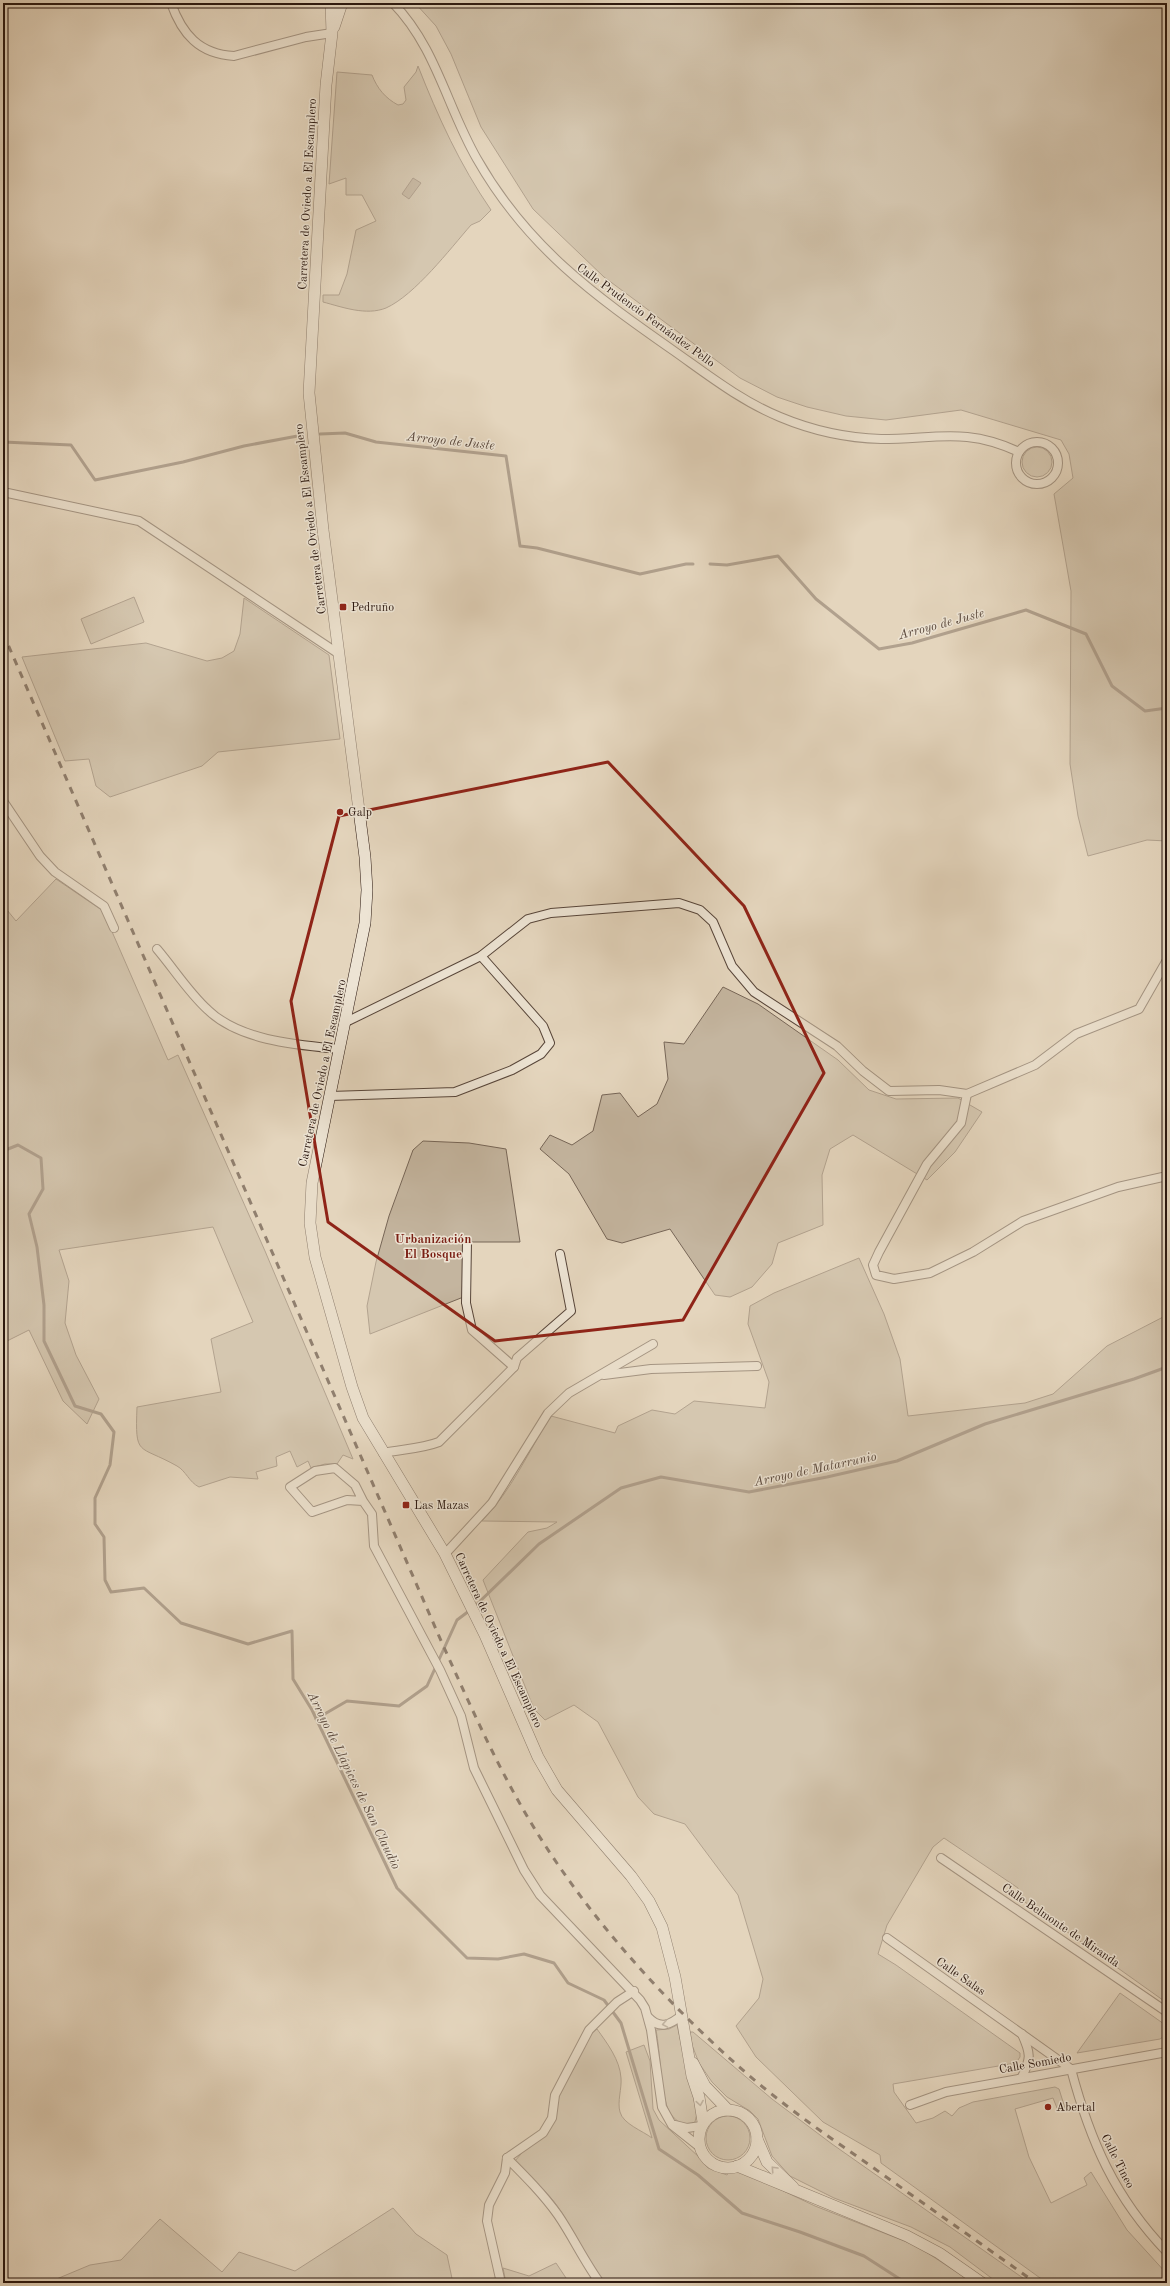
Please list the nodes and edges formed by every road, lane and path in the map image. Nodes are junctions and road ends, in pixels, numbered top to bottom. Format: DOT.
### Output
graph roads {
  1 [pos="171,3"];
  2 [pos="393,3"];
  3 [pos="338,4"];
  4 [pos="332,33"];
  5 [pos="1019,452"];
  6 [pos="3,492"];
  7 [pos="339,654"];
  8 [pos="3,801"];
  9 [pos="114,928"];
  10 [pos="157,949"];
  11 [pos="481,956"];
  12 [pos="1167,960"];
  13 [pos="346,1022"];
  14 [pos="340,1049"];
  15 [pos="968,1094"];
  16 [pos="330,1096"];
  17 [pos="1167,1176"];
  18 [pos="467,1242"];
  19 [pos="560,1254"];
  20 [pos="653,1344"];
  21 [pos="757,1366"];
  22 [pos="514,1367"];
  23 [pos="599,1375"];
  24 [pos="383,1453"];
  25 [pos="363,1501"];
  26 [pos="445,1554"];
  27 [pos="941,1858"];
  28 [pos="887,1938"];
  29 [pos="634,1991"];
  30 [pos="1167,2012"];
  31 [pos="682,2016"];
  32 [pos="648,2017"];
  33 [pos="1022,2034"];
  34 [pos="1167,2052"];
  35 [pos="690,2058"];
  36 [pos="1071,2068"];
  37 [pos="1022,2077"];
  38 [pos="910,2105"];
  39 [pos="728,2110"];
  40 [pos="672,2124"];
  41 [pos="702,2124"];
  42 [pos="757,2139"];
  43 [pos="701,2148"];
  44 [pos="507,2158"];
  45 [pos="737,2166"];
  46 [pos="801,2193"];
  47 [pos="1167,2252"];
  48 [pos="501,2283"];
  49 [pos="600,2283"];
  50 [pos="982,2283"];
  1 -- 4 [label="street"];
  2 -- 5 [label="street, Calle Prudencio Fernández Pello"];
  3 -- 4 [label="street, Carretera de Oviedo a El Escamplero"];
  4 -- 7 [label="street, Carretera de Oviedo a El Escamplero"];
  5 -- 5 [label="street"];
  6 -- 7 [label="street"];
  7 -- 13 [label="street, Carretera de Oviedo a El Escamplero"];
  8 -- 9 [label="street"];
  10 -- 14 [label="street"];
  11 -- 13 [label="street"];
  11 -- 15 [label="street"];
  11 -- 16 [label="street"];
  12 -- 15 [label="street"];
  13 -- 14 [label="street, Carretera de Oviedo a El Escamplero"];
  14 -- 16 [label="street, Carretera de Oviedo a El Escamplero"];
  15 -- 17 [label="street"];
  16 -- 24 [label="street, Carretera de Oviedo a El Escamplero"];
  18 -- 22 [label="street"];
  19 -- 22 [label="street"];
  20 -- 23 [label="street"];
  21 -- 23 [label="street"];
  22 -- 24 [label="street"];
  23 -- 26 [label="street"];
  24 -- 26 [label="street, Carretera de Oviedo a El Escamplero"];
  25 -- 25 [label="street"];
  25 -- 29 [label="street"];
  26 -- 31 [label="street, Carretera de Oviedo a El Escamplero"];
  27 -- 30 [label="street, Calle Belmonte de Miranda"];
  28 -- 33 [label="street, Calle Salas"];
  29 -- 32 [label="street"];
  29 -- 44 [label="street"];
  31 -- 32 [label="street, one-way"];
  31 -- 35 [label="street, Carretera de Oviedo a El Escamplero"];
  32 -- 40 [label="street"];
  33 -- 36 [label="street, Calle Salas"];
  33 -- 37 [label="street"];
  34 -- 36 [label="street, Calle Somiedo"];
  35 -- 39 [label="street, Carretera de Oviedo a El Escamplero"];
  35 -- 41 [label="street, Carretera de Oviedo a El Escamplero, one-way"];
  36 -- 37 [label="street, Calle Somiedo"];
  36 -- 47 [label="street, Calle Tineo"];
  37 -- 38 [label="street, Calle Somiedo"];
  39 -- 41 [label="street"];
  39 -- 42 [label="street"];
  40 -- 41 [label="street"];
  40 -- 43 [label="street"];
  41 -- 43 [label="street"];
  42 -- 45 [label="street"];
  46 -- 42 [label="street, one-way"];
  43 -- 45 [label="street"];
  44 -- 48 [label="street"];
  44 -- 49 [label="street"];
  45 -- 46 [label="street"];
  46 -- 50 [label="street"];
}
